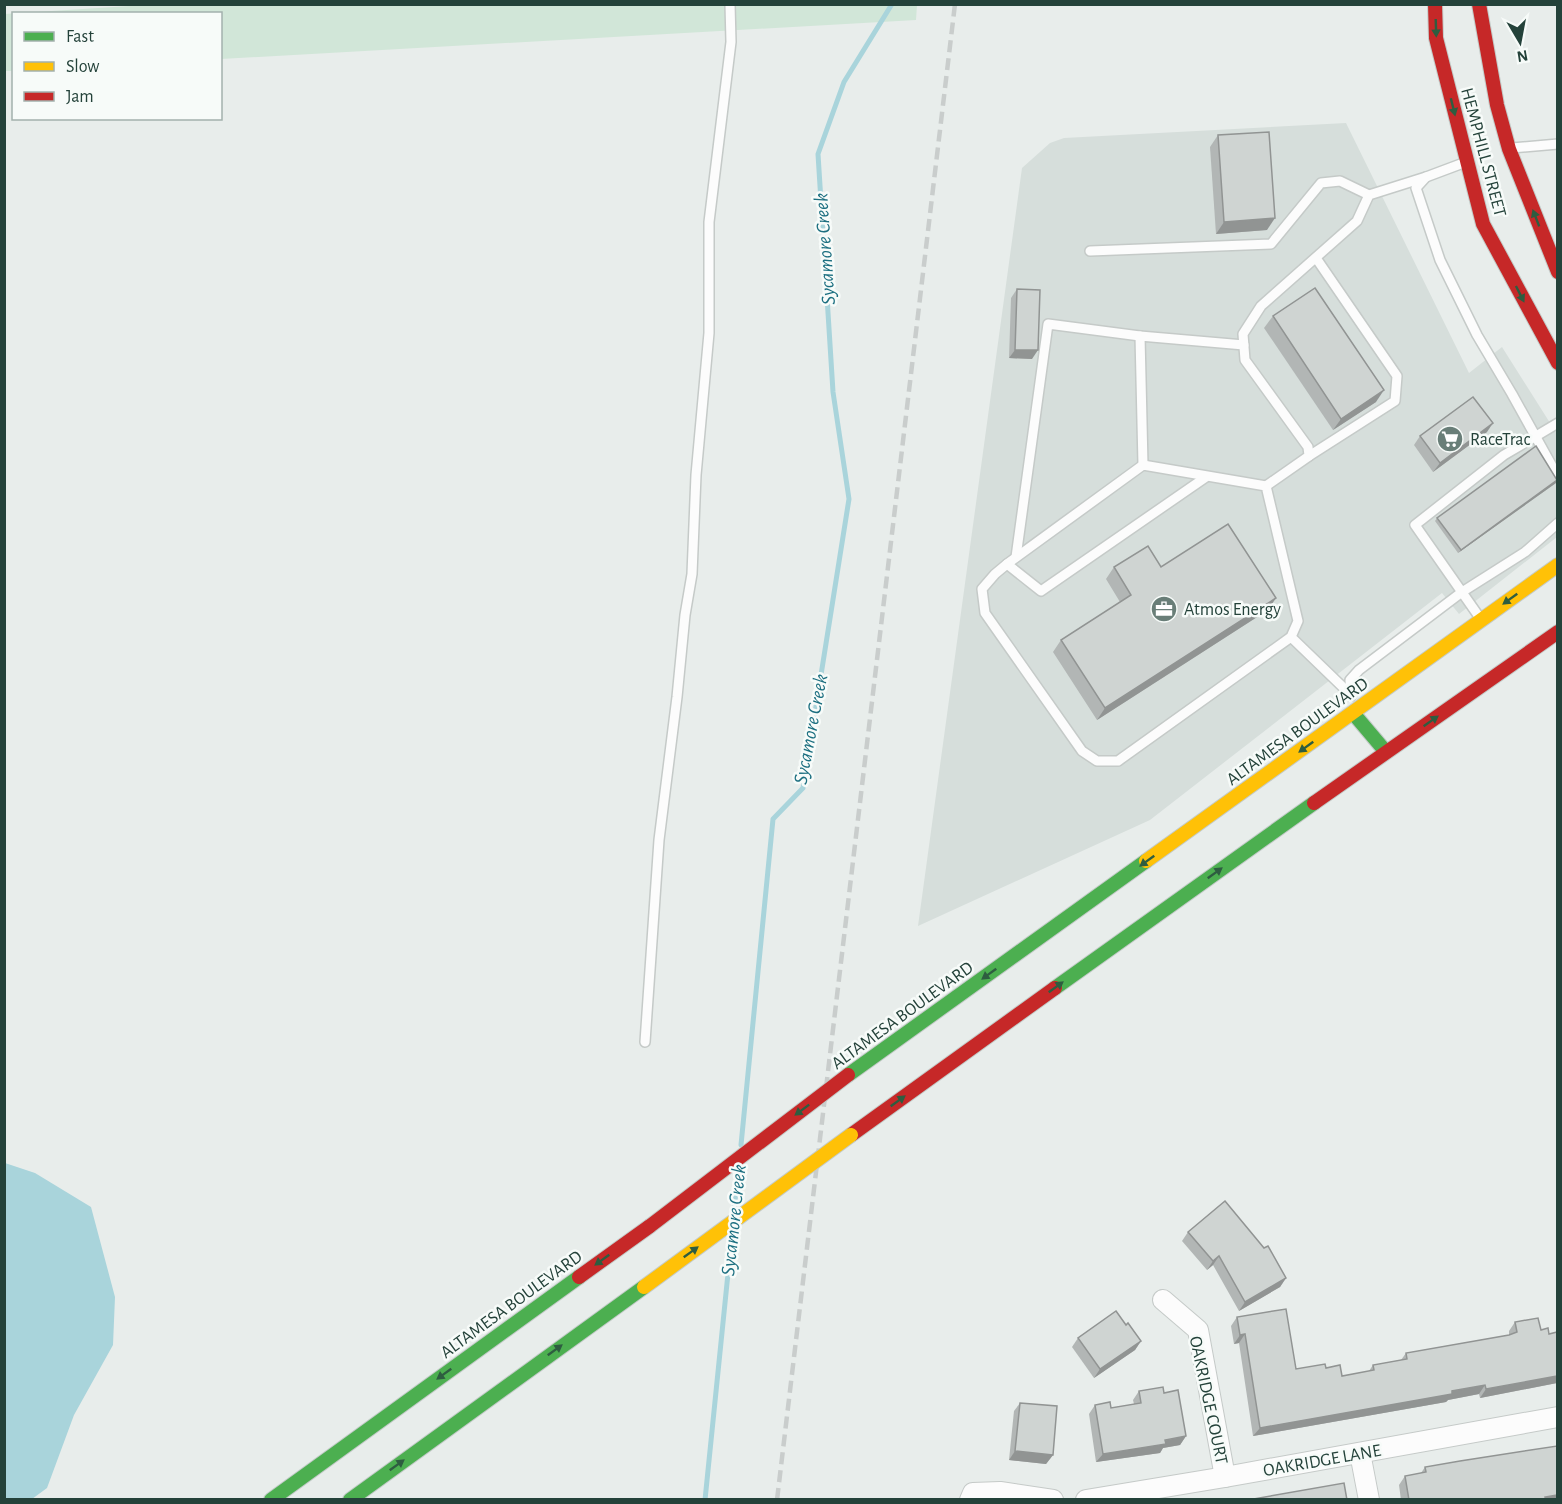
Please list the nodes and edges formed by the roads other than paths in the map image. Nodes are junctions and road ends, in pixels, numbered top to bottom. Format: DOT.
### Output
graph roads {
  1 [pos="730,4"];
  2 [pos="1435,4"];
  3 [pos="1479,4"];
  4 [pos="1557,144"];
  5 [pos="1504,150"];
  6 [pos="1472,160"];
  7 [pos="1426,177"];
  8 [pos="1369,195"];
  9 [pos="1090,251"];
  10 [pos="1316,258"];
  11 [pos="1557,272"];
  12 [pos="1140,336"];
  13 [pos="1244,345"];
  14 [pos="1557,363"];
  15 [pos="1557,423"];
  16 [pos="1535,437"];
  17 [pos="1309,456"];
  18 [pos="1143,465"];
  19 [pos="1206,477"];
  20 [pos="1557,477"];
  21 [pos="1266,486"];
  22 [pos="1557,523"];
  23 [pos="1016,557"];
  24 [pos="1007,564"];
  25 [pos="1557,565"];
  26 [pos="1462,592"];
  27 [pos="1481,620"];
  28 [pos="1557,632"];
  29 [pos="1291,637"];
  30 [pos="1350,694"];
  31 [pos="1353,713"];
  32 [pos="1386,752"];
  33 [pos="645,1042"];
  34 [pos="1163,1300"];
  35 [pos="1557,1417"];
  36 [pos="1360,1453"];
  37 [pos="1225,1477"];
  38 [pos="971,1496"];
  39 [pos="271,1500"];
  40 [pos="350,1500"];
  41 [pos="1053,1500"];
  42 [pos="1086,1500"];
  43 [pos="1369,1500"];
  1 -- 33 [label="lane"];
  2 -- 6 [label="main road, HEMPHILL STREET, one-way"];
  3 -- 5 [label="main road, HEMPHILL STREET"];
  4 -- 5 [label="lane"];
  11 -- 5 [label="main road, HEMPHILL STREET, one-way"];
  6 -- 7 [label="lane"];
  6 -- 14 [label="main road, HEMPHILL STREET, one-way"];
  7 -- 8 [label="lane"];
  7 -- 16 [label="lane"];
  8 -- 9 [label="lane"];
  8 -- 10 [label="lane"];
  10 -- 13 [label="lane"];
  10 -- 17 [label="lane"];
  12 -- 13 [label="lane"];
  12 -- 18 [label="lane"];
  12 -- 23 [label="lane"];
  13 -- 17 [label="lane"];
  15 -- 16 [label="lane"];
  16 -- 20 [label="lane"];
  16 -- 26 [label="lane"];
  17 -- 21 [label="lane"];
  18 -- 19 [label="lane"];
  18 -- 23 [label="lane"];
  19 -- 21 [label="lane"];
  19 -- 24 [label="lane"];
  21 -- 29 [label="lane"];
  22 -- 26 [label="lane"];
  23 -- 24 [label="lane"];
  24 -- 29 [label="lane"];
  25 -- 27 [label="main road, ALTAMESA BOULEVARD, one-way"];
  26 -- 27 [label="lane"];
  26 -- 30 [label="lane"];
  27 -- 31 [label="main road, ALTAMESA BOULEVARD"];
  32 -- 28 [label="main road, one-way"];
  29 -- 30 [label="lane"];
  30 -- 31 [label="lane"];
  31 -- 32 [label="main road"];
  31 -- 39 [label="main road, ALTAMESA BOULEVARD, one-way, bridge"];
  40 -- 32 [label="main road, one-way, bridge"];
  34 -- 37 [label="street, OAKRIDGE COURT"];
  35 -- 36 [label="street, OAKRIDGE LANE"];
  36 -- 37 [label="street, OAKRIDGE LANE"];
  36 -- 43 [label="street"];
  37 -- 42 [label="street, OAKRIDGE LANE"];
  38 -- 41 [label="street"];
}
